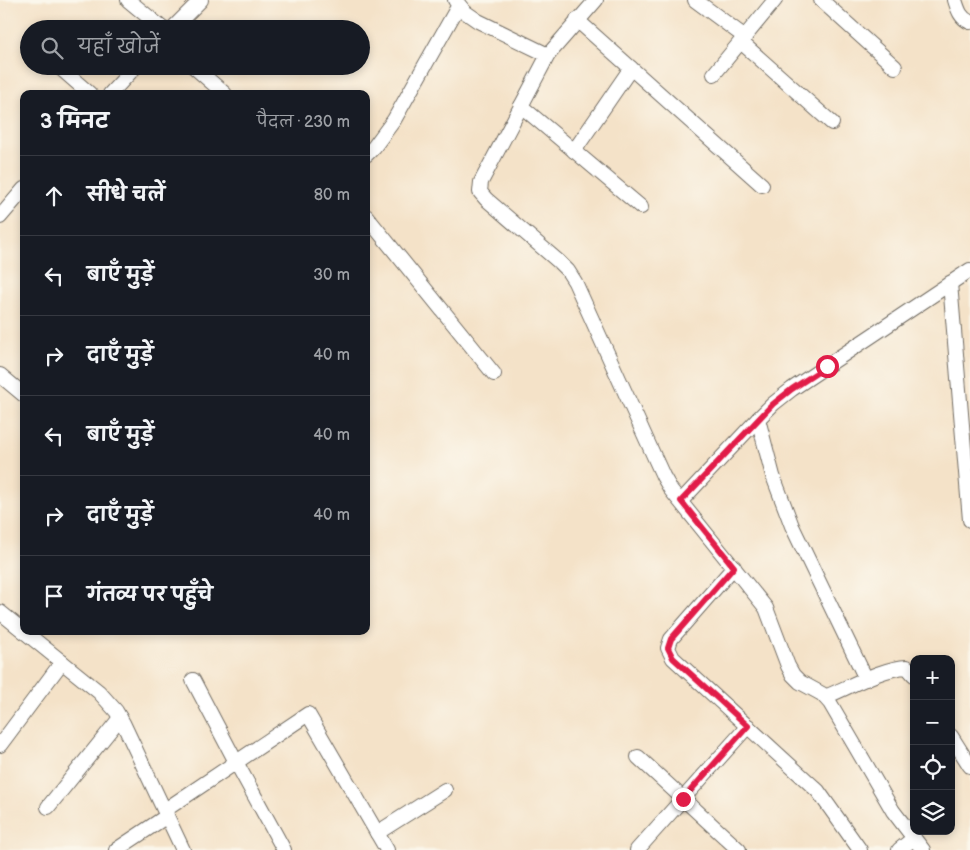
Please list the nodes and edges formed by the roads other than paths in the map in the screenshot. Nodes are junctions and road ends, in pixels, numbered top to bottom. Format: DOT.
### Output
graph roads {
  1 [pos="128,0"];
  2 [pos="201,0"];
  3 [pos="596,0"];
  4 [pos="695,0"];
  5 [pos="775,0"];
  6 [pos="822,0"];
  7 [pos="955,0"];
  8 [pos="457,2"];
  9 [pos="152,20"];
  10 [pos="181,20"];
  11 [pos="577,20"];
  12 [pos="970,22"];
  13 [pos="743,39"];
  14 [pos="548,55"];
  15 [pos="895,67"];
  16 [pos="631,68"];
  17 [pos="714,74"];
  18 [pos="68,75"];
  19 [pos="128,75"];
  20 [pos="204,75"];
  21 [pos="85,90"];
  22 [pos="114,90"];
  23 [pos="221,90"];
  24 [pos="521,106"];
  25 [pos="832,123"];
  26 [pos="370,151"];
  27 [pos="574,151"];
  28 [pos="762,185"];
  29 [pos="20,194"];
  30 [pos="640,207"];
  31 [pos="0,217"];
  32 [pos="370,221"];
  33 [pos="970,270"];
  34 [pos="950,283"];
  35 [pos="494,374"];
  36 [pos="0,375"];
  37 [pos="20,392"];
  38 [pos="758,419"];
  39 [pos="681,501"];
  40 [pos="970,520"];
  41 [pos="734,567"];
  42 [pos="1,614"];
  43 [pos="20,629"];
  44 [pos="28,635"];
  45 [pos="62,662"];
  46 [pos="910,670"];
  47 [pos="866,679"];
  48 [pos="193,680"];
  49 [pos="825,697"];
  50 [pos="120,718"];
  51 [pos="748,726"];
  52 [pos="955,742"];
  53 [pos="0,745"];
  54 [pos="638,757"];
  55 [pos="236,762"];
  56 [pos="970,766"];
  57 [pos="445,790"];
  58 [pos="683,799"];
  59 [pos="48,807"];
  60 [pos="166,813"];
  61 [pos="377,833"];
  62 [pos="914,838"];
  63 [pos="116,850"];
  64 [pos="184,850"];
  65 [pos="284,850"];
  66 [pos="386,850"];
  67 [pos="637,850"];
  68 [pos="739,850"];
  69 [pos="860,850"];
  70 [pos="899,850"];
  71 [pos="923,850"];
  1 -- 9 [label="street"];
  2 -- 10 [label="street"];
  3 -- 11 [label="street"];
  4 -- 13 [label="street"];
  5 -- 13 [label="street"];
  6 -- 15 [label="street"];
  7 -- 12 [label="street"];
  8 -- 14 [label="street"];
  8 -- 26 [label="street"];
  11 -- 14 [label="street"];
  11 -- 16 [label="street"];
  13 -- 17 [label="street"];
  13 -- 25 [label="street"];
  14 -- 24 [label="street"];
  16 -- 27 [label="street"];
  16 -- 28 [label="street"];
  18 -- 21 [label="street"];
  19 -- 22 [label="street"];
  20 -- 23 [label="street"];
  24 -- 27 [label="street"];
  24 -- 39 [label="street"];
  27 -- 30 [label="street"];
  29 -- 31 [label="street"];
  32 -- 35 [label="street"];
  33 -- 34 [label="street"];
  34 -- 38 [label="street"];
  34 -- 40 [label="street"];
  36 -- 37 [label="street"];
  38 -- 39 [label="street"];
  38 -- 47 [label="street"];
  39 -- 41 [label="street"];
  41 -- 49 [label="street"];
  41 -- 51 [label="street"];
  42 -- 43 [label="street"];
  44 -- 45 [label="street"];
  45 -- 50 [label="street"];
  45 -- 53 [label="street"];
  46 -- 47 [label="street"];
  47 -- 49 [label="street"];
  48 -- 55 [label="street"];
  49 -- 62 [label="street"];
  50 -- 59 [label="street"];
  50 -- 60 [label="street"];
  51 -- 58 [label="street"];
  51 -- 69 [label="street"];
  52 -- 56 [label="street"];
  54 -- 58 [label="street"];
  55 -- 60 [label="street"];
  55 -- 61 [label="street"];
  55 -- 65 [label="street"];
  57 -- 61 [label="street"];
  58 -- 67 [label="street"];
  58 -- 68 [label="street"];
  60 -- 63 [label="street"];
  60 -- 64 [label="street"];
  61 -- 66 [label="street"];
  62 -- 70 [label="street"];
  62 -- 71 [label="street"];
}
